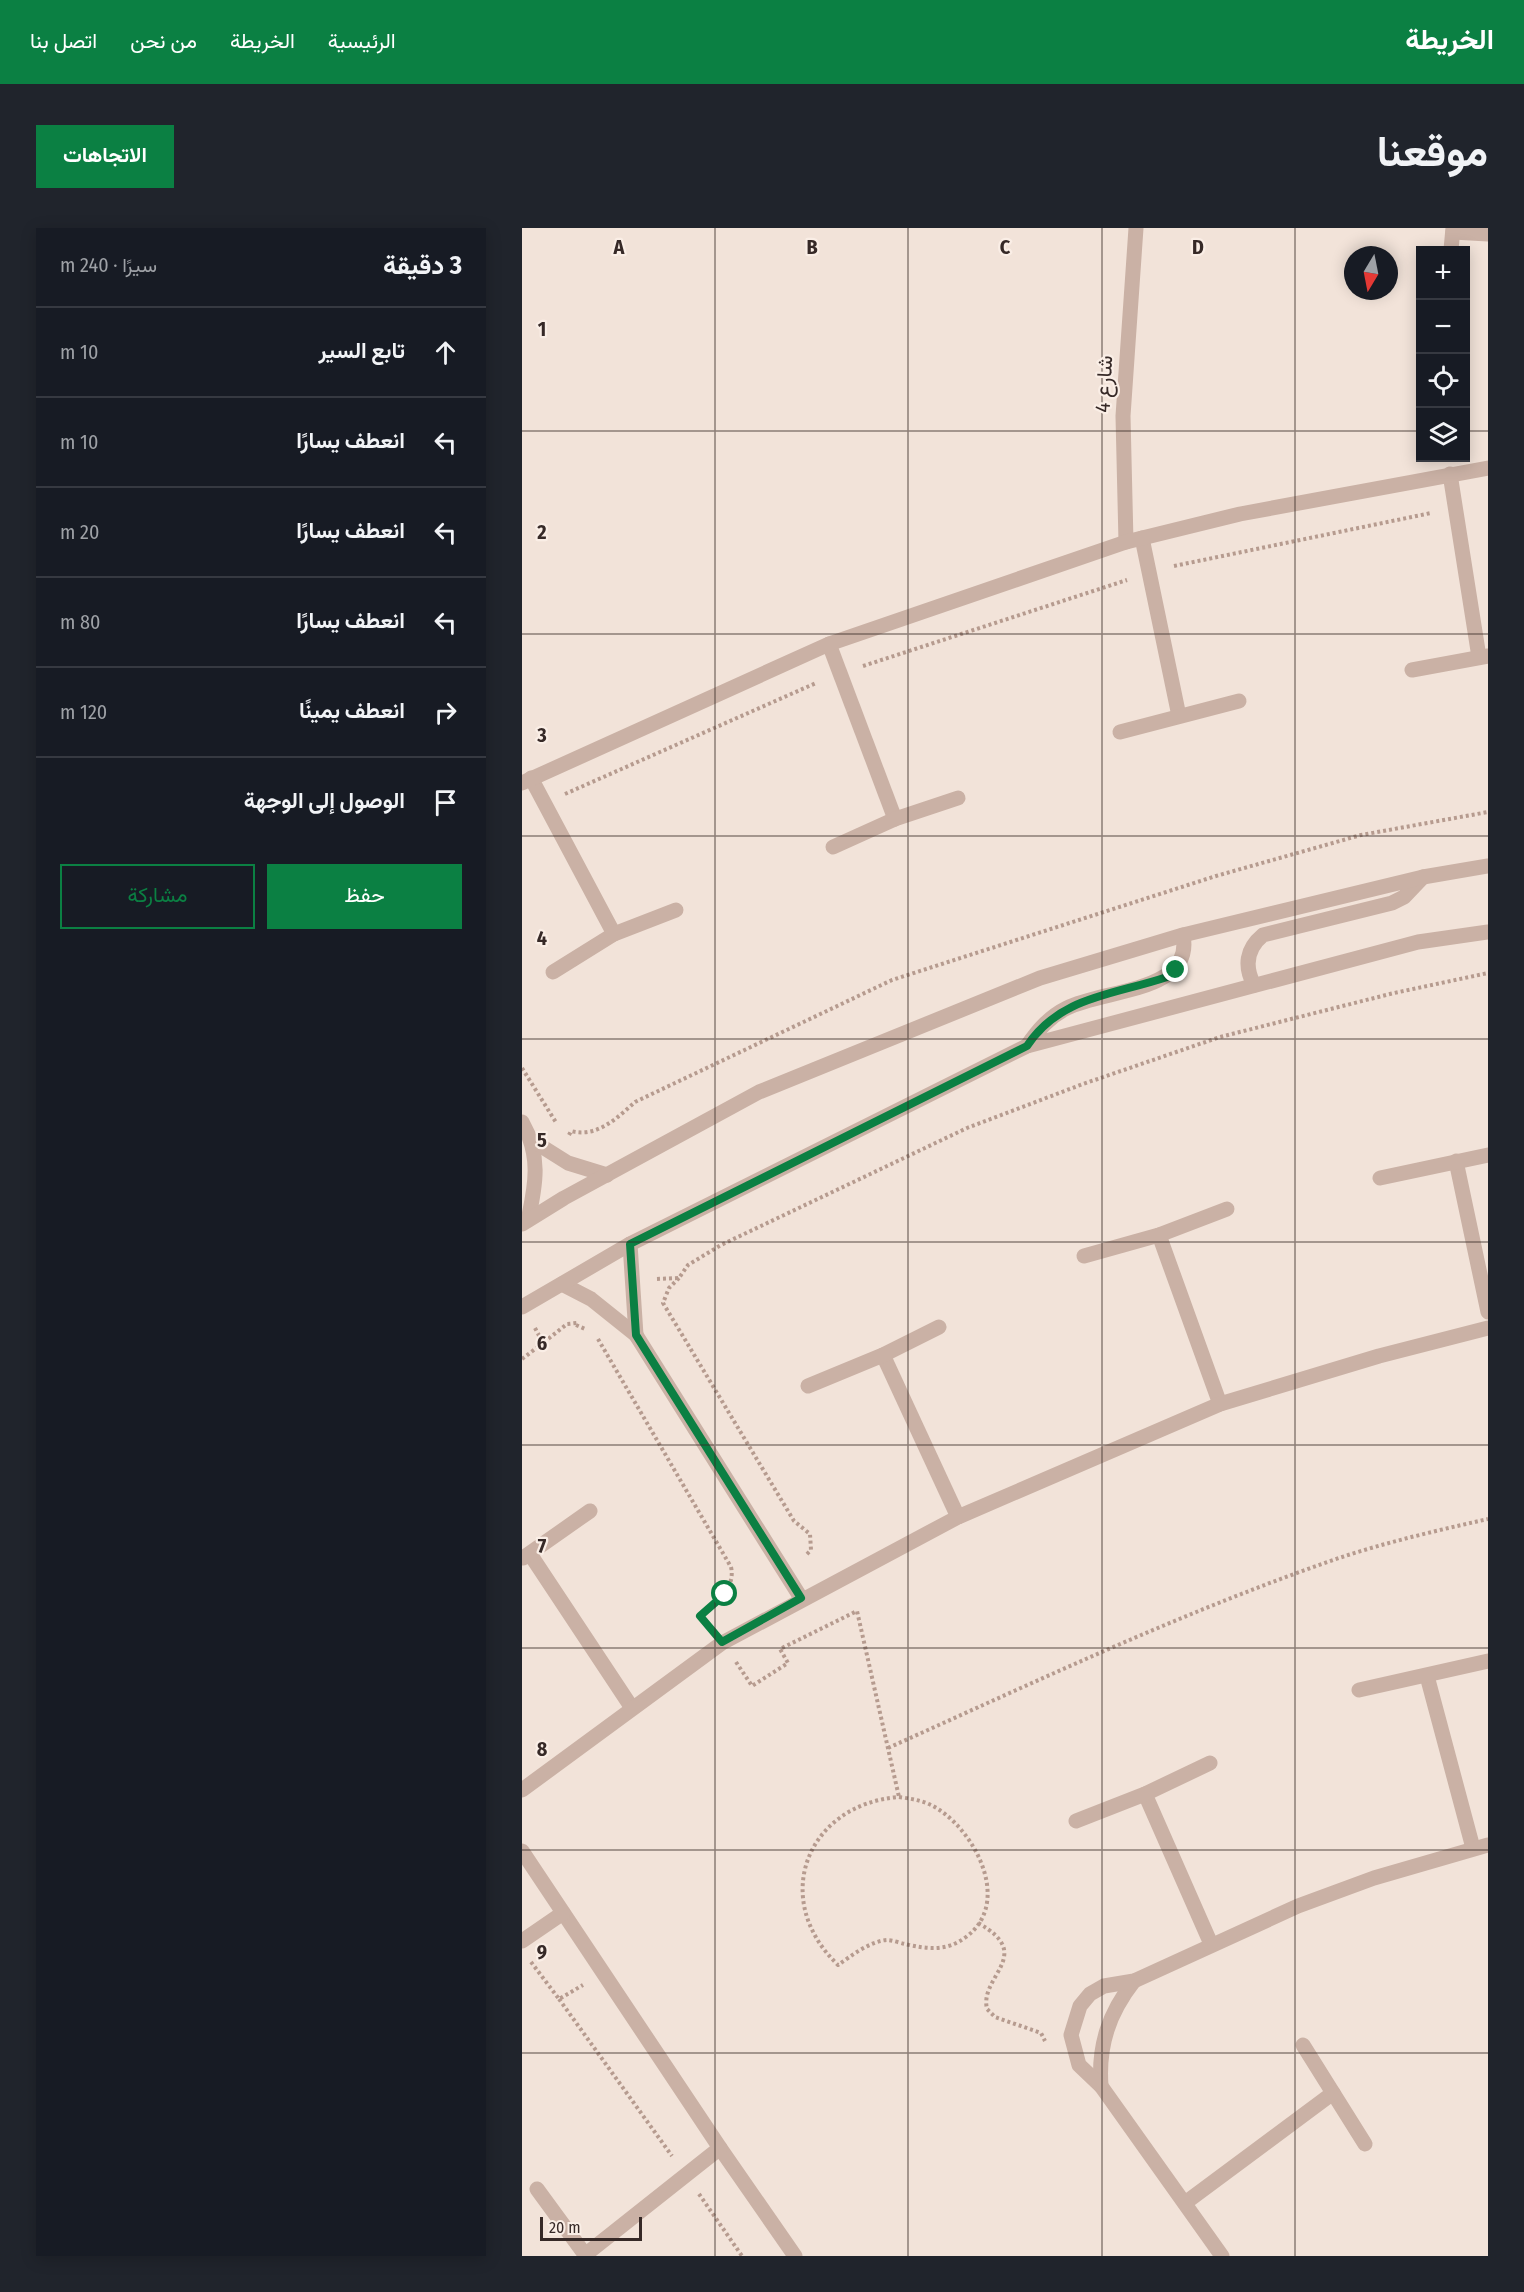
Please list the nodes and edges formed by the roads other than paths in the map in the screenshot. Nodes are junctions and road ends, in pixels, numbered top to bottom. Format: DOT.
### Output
graph roads {
  1 [pos="1136,228"];
  2 [pos="1453,230"];
  3 [pos="1488,234"];
  4 [pos="1451,246"];
  5 [pos="1488,468"];
  6 [pos="1450,474"];
  7 [pos="1142,538"];
  8 [pos="1126,542"];
  9 [pos="830,644"];
  10 [pos="1484,656"];
  11 [pos="1412,670"];
  12 [pos="1239,701"];
  13 [pos="1179,716"];
  14 [pos="1120,732"];
  15 [pos="526,780"];
  16 [pos="958,798"];
  17 [pos="895,819"];
  18 [pos="833,847"];
  19 [pos="1488,866"];
  20 [pos="1423,877"];
  21 [pos="676,910"];
  22 [pos="1488,932"];
  23 [pos="614,934"];
  24 [pos="1183,935"];
  25 [pos="553,972"];
  26 [pos="1254,985"];
  27 [pos="1027,1046"];
  28 [pos="522,1122"];
  29 [pos="533,1142"];
  30 [pos="1488,1155"];
  31 [pos="1456,1161"];
  32 [pos="607,1175"];
  33 [pos="1380,1178"];
  34 [pos="1227,1209"];
  35 [pos="525,1222"];
  36 [pos="1159,1235"];
  37 [pos="630,1244"];
  38 [pos="1084,1256"];
  39 [pos="562,1284"];
  40 [pos="523,1307"];
  41 [pos="1488,1312"];
  42 [pos="939,1327"];
  43 [pos="1488,1328"];
  44 [pos="636,1335"];
  45 [pos="883,1355"];
  46 [pos="808,1386"];
  47 [pos="1220,1404"];
  48 [pos="590,1511"];
  49 [pos="958,1517"];
  50 [pos="526,1556"];
  51 [pos="801,1598"];
  52 [pos="1488,1661"];
  53 [pos="1427,1676"];
  54 [pos="1359,1690"];
  55 [pos="632,1708"];
  56 [pos="1210,1763"];
  57 [pos="522,1790"];
  58 [pos="1145,1794"];
  59 [pos="1076,1821"];
  60 [pos="1480,1847"];
  61 [pos="522,1851"];
  62 [pos="563,1913"];
  63 [pos="522,1941"];
  64 [pos="1211,1944"];
  65 [pos="1134,1981"];
  66 [pos="1304,2045"];
  67 [pos="1101,2086"];
  68 [pos="1333,2093"];
  69 [pos="1365,2144"];
  70 [pos="720,2148"];
  71 [pos="537,2189"];
  72 [pos="1185,2203"];
  73 [pos="586,2255"];
  74 [pos="795,2256"];
  75 [pos="1222,2256"];
  1 -- 8 [label="street, شارع 4"];
  2 -- 3 [label="street"];
  2 -- 4 [label="street"];
  5 -- 6 [label="street"];
  6 -- 7 [label="street"];
  6 -- 10 [label="street"];
  7 -- 8 [label="street"];
  7 -- 13 [label="street"];
  8 -- 9 [label="street"];
  9 -- 15 [label="street"];
  9 -- 17 [label="street"];
  10 -- 11 [label="street"];
  12 -- 13 [label="street"];
  13 -- 14 [label="street"];
  15 -- 23 [label="street"];
  16 -- 17 [label="street"];
  17 -- 18 [label="street"];
  19 -- 20 [label="street"];
  20 -- 24 [label="street"];
  20 -- 26 [label="street"];
  21 -- 23 [label="street"];
  22 -- 26 [label="street"];
  23 -- 25 [label="street"];
  24 -- 27 [label="street"];
  24 -- 32 [label="street"];
  26 -- 27 [label="street"];
  27 -- 37 [label="street"];
  28 -- 29 [label="street"];
  29 -- 32 [label="street"];
  29 -- 35 [label="street"];
  30 -- 31 [label="street"];
  31 -- 33 [label="street"];
  31 -- 41 [label="street"];
  32 -- 35 [label="street"];
  34 -- 36 [label="street"];
  36 -- 38 [label="street"];
  36 -- 47 [label="street"];
  37 -- 39 [label="street"];
  37 -- 44 [label="street"];
  39 -- 40 [label="street"];
  39 -- 44 [label="street"];
  42 -- 45 [label="street"];
  43 -- 47 [label="street"];
  44 -- 51 [label="street"];
  45 -- 46 [label="street"];
  45 -- 49 [label="street"];
  47 -- 49 [label="street"];
  48 -- 50 [label="street"];
  49 -- 51 [label="street"];
  50 -- 55 [label="street"];
  51 -- 55 [label="street"];
  52 -- 53 [label="street"];
  53 -- 54 [label="street"];
  53 -- 60 [label="street"];
  55 -- 57 [label="street"];
  56 -- 58 [label="street"];
  58 -- 59 [label="street"];
  58 -- 64 [label="street"];
  60 -- 64 [label="street"];
  61 -- 62 [label="street"];
  62 -- 63 [label="street"];
  62 -- 70 [label="street"];
  64 -- 65 [label="street"];
  65 -- 67 [label="street"];
  65 -- 67 [label="street"];
  66 -- 68 [label="street"];
  67 -- 72 [label="street"];
  68 -- 69 [label="street"];
  68 -- 72 [label="street"];
  70 -- 73 [label="street"];
  70 -- 74 [label="street"];
  71 -- 73 [label="street"];
  72 -- 75 [label="street"];
}
